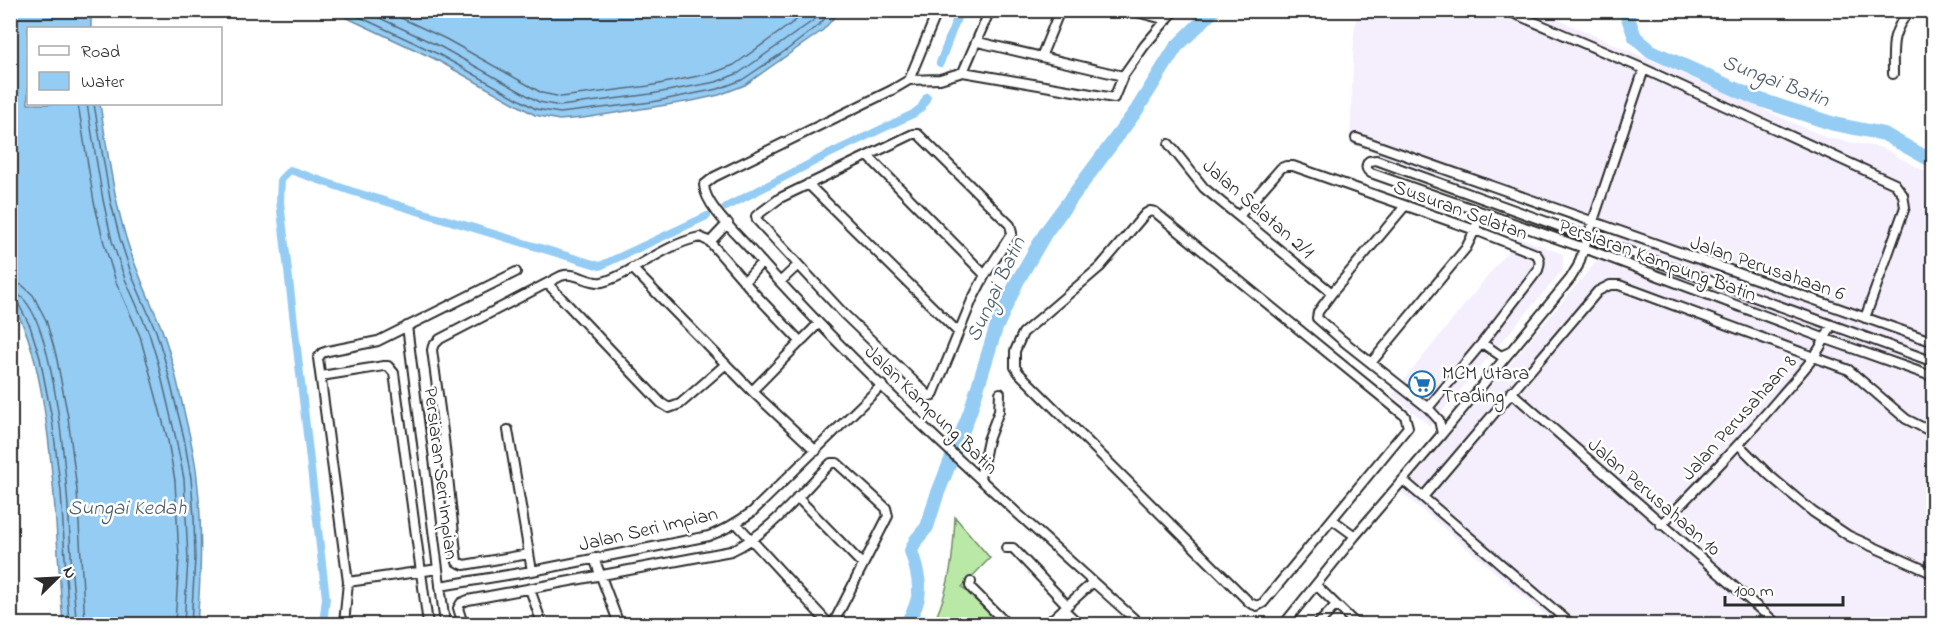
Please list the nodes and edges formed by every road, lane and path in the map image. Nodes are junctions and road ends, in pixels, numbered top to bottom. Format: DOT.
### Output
graph roads {
  1 [pos="938,10"];
  2 [pos="990,10"];
  3 [pos="1060,10"];
  4 [pos="1129,10"];
  5 [pos="1175,10"];
  6 [pos="1506,10"];
  7 [pos="1910,10"];
  8 [pos="1167,20"];
  9 [pos="978,42"];
  10 [pos="1041,57"];
  11 [pos="1644,69"];
  12 [pos="963,72"];
  13 [pos="1893,74"];
  14 [pos="1123,76"];
  15 [pos="909,80"];
  16 [pos="1356,138"];
  17 [pos="1169,144"];
  18 [pos="868,156"];
  19 [pos="808,184"];
  20 [pos="1405,206"];
  21 [pos="1480,213"];
  22 [pos="1239,216"];
  23 [pos="1592,222"];
  24 [pos="728,223"];
  25 [pos="1475,230"];
  26 [pos="1588,236"];
  27 [pos="710,242"];
  28 [pos="1584,248"];
  29 [pos="762,262"];
  30 [pos="798,265"];
  31 [pos="632,268"];
  32 [pos="516,272"];
  33 [pos="985,275"];
  34 [pos="744,282"];
  35 [pos="780,282"];
  36 [pos="548,284"];
  37 [pos="1332,293"];
  38 [pos="1865,318"];
  39 [pos="819,323"];
  40 [pos="1831,325"];
  41 [pos="407,326"];
  42 [pos="958,332"];
  43 [pos="1827,339"];
  44 [pos="801,342"];
  45 [pos="1934,342"];
  46 [pos="1482,343"];
  47 [pos="1510,352"];
  48 [pos="1815,358"];
  49 [pos="1934,362"];
  50 [pos="1371,363"];
  51 [pos="726,364"];
  52 [pos="321,376"];
  53 [pos="1934,377"];
  54 [pos="882,385"];
  55 [pos="752,391"];
  56 [pos="1511,392"];
  57 [pos="1000,393"];
  58 [pos="1428,408"];
  59 [pos="508,430"];
  60 [pos="1934,433"];
  61 [pos="1442,434"];
  62 [pos="1739,445"];
  63 [pos="816,451"];
  64 [pos="980,478"];
  65 [pos="1404,481"];
  66 [pos="797,497"];
  67 [pos="1423,497"];
  68 [pos="1334,520"];
  69 [pos="736,523"];
  70 [pos="1662,525"];
  71 [pos="1355,536"];
  72 [pos="751,540"];
  73 [pos="1006,548"];
  74 [pos="529,554"];
  75 [pos="594,558"];
  76 [pos="863,565"];
  77 [pos="438,569"];
  78 [pos="532,571"];
  79 [pos="420,572"];
  80 [pos="600,574"];
  81 [pos="1934,574"];
  82 [pos="348,582"];
  83 [pos="971,582"];
  84 [pos="1093,582"];
  85 [pos="1316,585"];
  86 [pos="440,586"];
  87 [pos="530,589"];
  88 [pos="1336,605"];
  89 [pos="1065,607"];
  90 [pos="344,624"];
  91 [pos="428,624"];
  92 [pos="445,624"];
  93 [pos="463,624"];
  94 [pos="542,624"];
  95 [pos="619,624"];
  96 [pos="829,624"];
  97 [pos="833,624"];
  98 [pos="1007,624"];
  99 [pos="1047,624"];
  100 [pos="1079,624"];
  101 [pos="1140,624"];
  102 [pos="1284,624"];
  103 [pos="1318,624"];
  104 [pos="1356,624"];
  105 [pos="1571,624"];
  106 [pos="1777,624"];
  1 -- 15 [label="street"];
  2 -- 9 [label="street"];
  3 -- 10 [label="street"];
  4 -- 8 [label="street"];
  5 -- 8 [label="street"];
  6 -- 11 [label="street"];
  7 -- 13 [label="street"];
  8 -- 14 [label="street"];
  9 -- 10 [label="street"];
  9 -- 12 [label="street"];
  10 -- 14 [label="street"];
  11 -- 23 [label="street"];
  11 -- 38 [label="street"];
  12 -- 14 [label="street"];
  12 -- 15 [label="street"];
  15 -- 24 [label="street, Jalan Kampung Batin"];
  16 -- 23 [label="street, Jalan Perusahaan 6"];
  17 -- 22 [label="street, Jalan Selatan 2/1"];
  18 -- 19 [label="street"];
  18 -- 33 [label="street"];
  18 -- 33 [label="street"];
  19 -- 30 [label="street"];
  19 -- 42 [label="street"];
  20 -- 22 [label="street, Susuran Selatan"];
  20 -- 25 [label="street, Susuran Selatan"];
  20 -- 37 [label="street"];
  21 -- 25 [label="street"];
  21 -- 26 [label="street, Persiaran Kampung Batin"];
  21 -- 28 [label="street, Persiaran Kampung Batin"];
  22 -- 37 [label="street, Jalan Selatan 2/1"];
  23 -- 26 [label="street"];
  23 -- 38 [label="street, Jalan Perusahaan 6"];
  24 -- 27 [label="street"];
  24 -- 29 [label="street, Jalan Kampung Batin"];
  25 -- 46 [label="street, Susuran Selatan"];
  25 -- 50 [label="street"];
  26 -- 28 [label="street"];
  26 -- 40 [label="street, Persiaran Kampung Batin"];
  27 -- 31 [label="street"];
  27 -- 34 [label="street"];
  28 -- 43 [label="street, Persiaran Kampung Batin"];
  28 -- 47 [label="street"];
  29 -- 34 [label="street"];
  29 -- 35 [label="street, Jalan Kampung Batin"];
  30 -- 35 [label="street"];
  30 -- 42 [label="street"];
  31 -- 36 [label="street"];
  31 -- 51 [label="street"];
  32 -- 41 [label="street"];
  33 -- 42 [label="street"];
  34 -- 44 [label="street"];
  35 -- 39 [label="street, Jalan Kampung Batin"];
  36 -- 51 [label="street"];
  36 -- 74 [label="street"];
  37 -- 50 [label="street"];
  38 -- 45 [label="street, Jalan Perusahaan 6"];
  39 -- 44 [label="street"];
  39 -- 54 [label="street, Jalan Kampung Batin"];
  40 -- 43 [label="street, Jalan Perusahaan 8"];
  40 -- 49 [label="street, Persiaran Kampung Batin"];
  41 -- 52 [label="street"];
  41 -- 77 [label="street, Persiaran Seri Impian"];
  43 -- 48 [label="street, Jalan Perusahaan 8"];
  43 -- 53 [label="street, Persiaran Kampung Batin"];
  44 -- 55 [label="street"];
  46 -- 47 [label="street"];
  46 -- 58 [label="street, Susuran Selatan"];
  47 -- 61 [label="street"];
  48 -- 56 [label="street"];
  48 -- 60 [label="street"];
  48 -- 62 [label="street, Jalan Perusahaan 8"];
  50 -- 58 [label="street"];
  51 -- 55 [label="street"];
  52 -- 79 [label="street"];
  52 -- 82 [label="street"];
  54 -- 63 [label="street, Jalan Seri Impian"];
  54 -- 64 [label="street, Jalan Kampung Batin"];
  55 -- 63 [label="street"];
  56 -- 67 [label="street"];
  56 -- 70 [label="street, Jalan Perusahaan 10"];
  57 -- 64 [label="street"];
  58 -- 61 [label="street"];
  59 -- 74 [label="street"];
  61 -- 65 [label="street"];
  62 -- 70 [label="street, Jalan Perusahaan 8"];
  62 -- 81 [label="street"];
  63 -- 69 [label="street, Jalan Seri Impian"];
  64 -- 84 [label="street, Jalan Kampung Batin"];
  65 -- 67 [label="street"];
  65 -- 71 [label="street"];
  66 -- 72 [label="street"];
  66 -- 76 [label="street"];
  66 -- 76 [label="street"];
  67 -- 105 [label="street"];
  68 -- 68 [label="street"];
  68 -- 71 [label="street"];
  69 -- 72 [label="street"];
  69 -- 75 [label="street, Jalan Seri Impian"];
  70 -- 106 [label="street, Jalan Perusahaan 10"];
  71 -- 85 [label="street"];
  72 -- 80 [label="street"];
  72 -- 96 [label="street"];
  73 -- 89 [label="street"];
  74 -- 78 [label="street"];
  75 -- 78 [label="street, Jalan Seri Impian"];
  75 -- 80 [label="street"];
  76 -- 97 [label="street"];
  77 -- 79 [label="street"];
  77 -- 86 [label="street, Persiaran Seri Impian"];
  78 -- 86 [label="street, Jalan Seri Impian"];
  79 -- 82 [label="street"];
  79 -- 91 [label="street"];
  80 -- 87 [label="street"];
  80 -- 95 [label="street"];
  82 -- 90 [label="street"];
  83 -- 98 [label="street"];
  84 -- 89 [label="street"];
  84 -- 101 [label="street, Jalan Kampung Batin"];
  85 -- 88 [label="street"];
  85 -- 102 [label="street"];
  86 -- 92 [label="street, Persiaran Seri Impian"];
  87 -- 93 [label="street"];
  87 -- 94 [label="street"];
  88 -- 103 [label="street"];
  88 -- 104 [label="street"];
  89 -- 99 [label="street"];
  89 -- 100 [label="street"];
}
